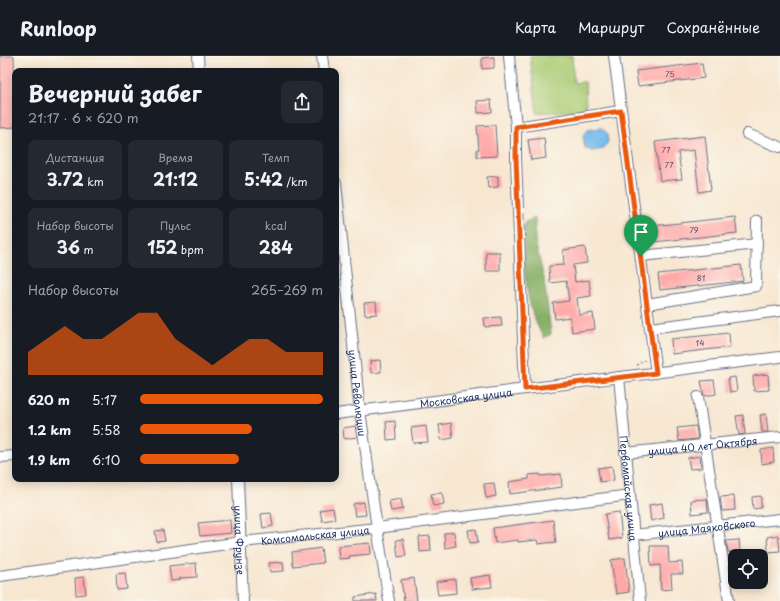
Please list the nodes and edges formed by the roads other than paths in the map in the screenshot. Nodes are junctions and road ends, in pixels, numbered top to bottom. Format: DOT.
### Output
graph roads {
  1 [pos="198,56"];
  2 [pos="322,56"];
  3 [pos="509,56"];
  4 [pos="614,56"];
  5 [pos="199,68"];
  6 [pos="324,68"];
  7 [pos="621,111"];
  8 [pos="516,127"];
  9 [pos="747,134"];
  10 [pos="780,146"];
  11 [pos="339,212"];
  12 [pos="757,221"];
  13 [pos="757,244"];
  14 [pos="641,256"];
  15 [pos="647,304"];
  16 [pos="780,311"];
  17 [pos="650,328"];
  18 [pos="780,357"];
  19 [pos="656,373"];
  20 [pos="619,377"];
  21 [pos="525,389"];
  22 [pos="698,397"];
  23 [pos="360,411"];
  24 [pos="339,414"];
  25 [pos="780,437"];
  26 [pos="705,445"];
  27 [pos="625,453"];
  28 [pos="12,456"];
  29 [pos="0,458"];
  30 [pos="238,482"];
  31 [pos="630,495"];
  32 [pos="780,519"];
  33 [pos="717,526"];
  34 [pos="376,528"];
  35 [pos="633,535"];
  36 [pos="241,542"];
  37 [pos="0,576"];
  38 [pos="243,601"];
  39 [pos="389,601"];
  40 [pos="640,601"];
  41 [pos="729,601"];
  1 -- 5 [label="street"];
  2 -- 6 [label="street"];
  3 -- 8 [label="street"];
  4 -- 7 [label="street"];
  7 -- 8 [label="street"];
  7 -- 14 [label="street"];
  8 -- 21 [label="street"];
  9 -- 10 [label="street"];
  11 -- 23 [label="street, улица Революции"];
  12 -- 13 [label="street"];
  13 -- 14 [label="street"];
  13 -- 15 [label="street"];
  14 -- 15 [label="street"];
  15 -- 17 [label="street"];
  16 -- 17 [label="street"];
  17 -- 19 [label="street"];
  18 -- 19 [label="street, Московская улица"];
  19 -- 20 [label="street, Московская улица"];
  20 -- 21 [label="street, Московская улица"];
  20 -- 27 [label="street, Первомайская улица"];
  21 -- 23 [label="street, Московская улица"];
  22 -- 26 [label="street"];
  23 -- 24 [label="street, Московская улица"];
  23 -- 34 [label="street, улица Революции"];
  25 -- 26 [label="street, улица 40 лет Октября"];
  26 -- 27 [label="street, улица 40 лет Октября"];
  26 -- 33 [label="street"];
  27 -- 31 [label="street, Первомайская улица"];
  28 -- 29 [label="street"];
  30 -- 36 [label="street, улица Фрунзе"];
  31 -- 34 [label="street, Комсомольская улица"];
  31 -- 35 [label="street, Первомайская улица"];
  32 -- 33 [label="street, улица Маяковского"];
  33 -- 35 [label="street, улица Маяковского"];
  33 -- 41 [label="street"];
  34 -- 36 [label="street, Комсомольская улица"];
  34 -- 39 [label="street, улица Революции"];
  35 -- 40 [label="street, Первомайская улица"];
  36 -- 37 [label="street, Комсомольская улица"];
  36 -- 38 [label="street, улица Фрунзе"];
}
